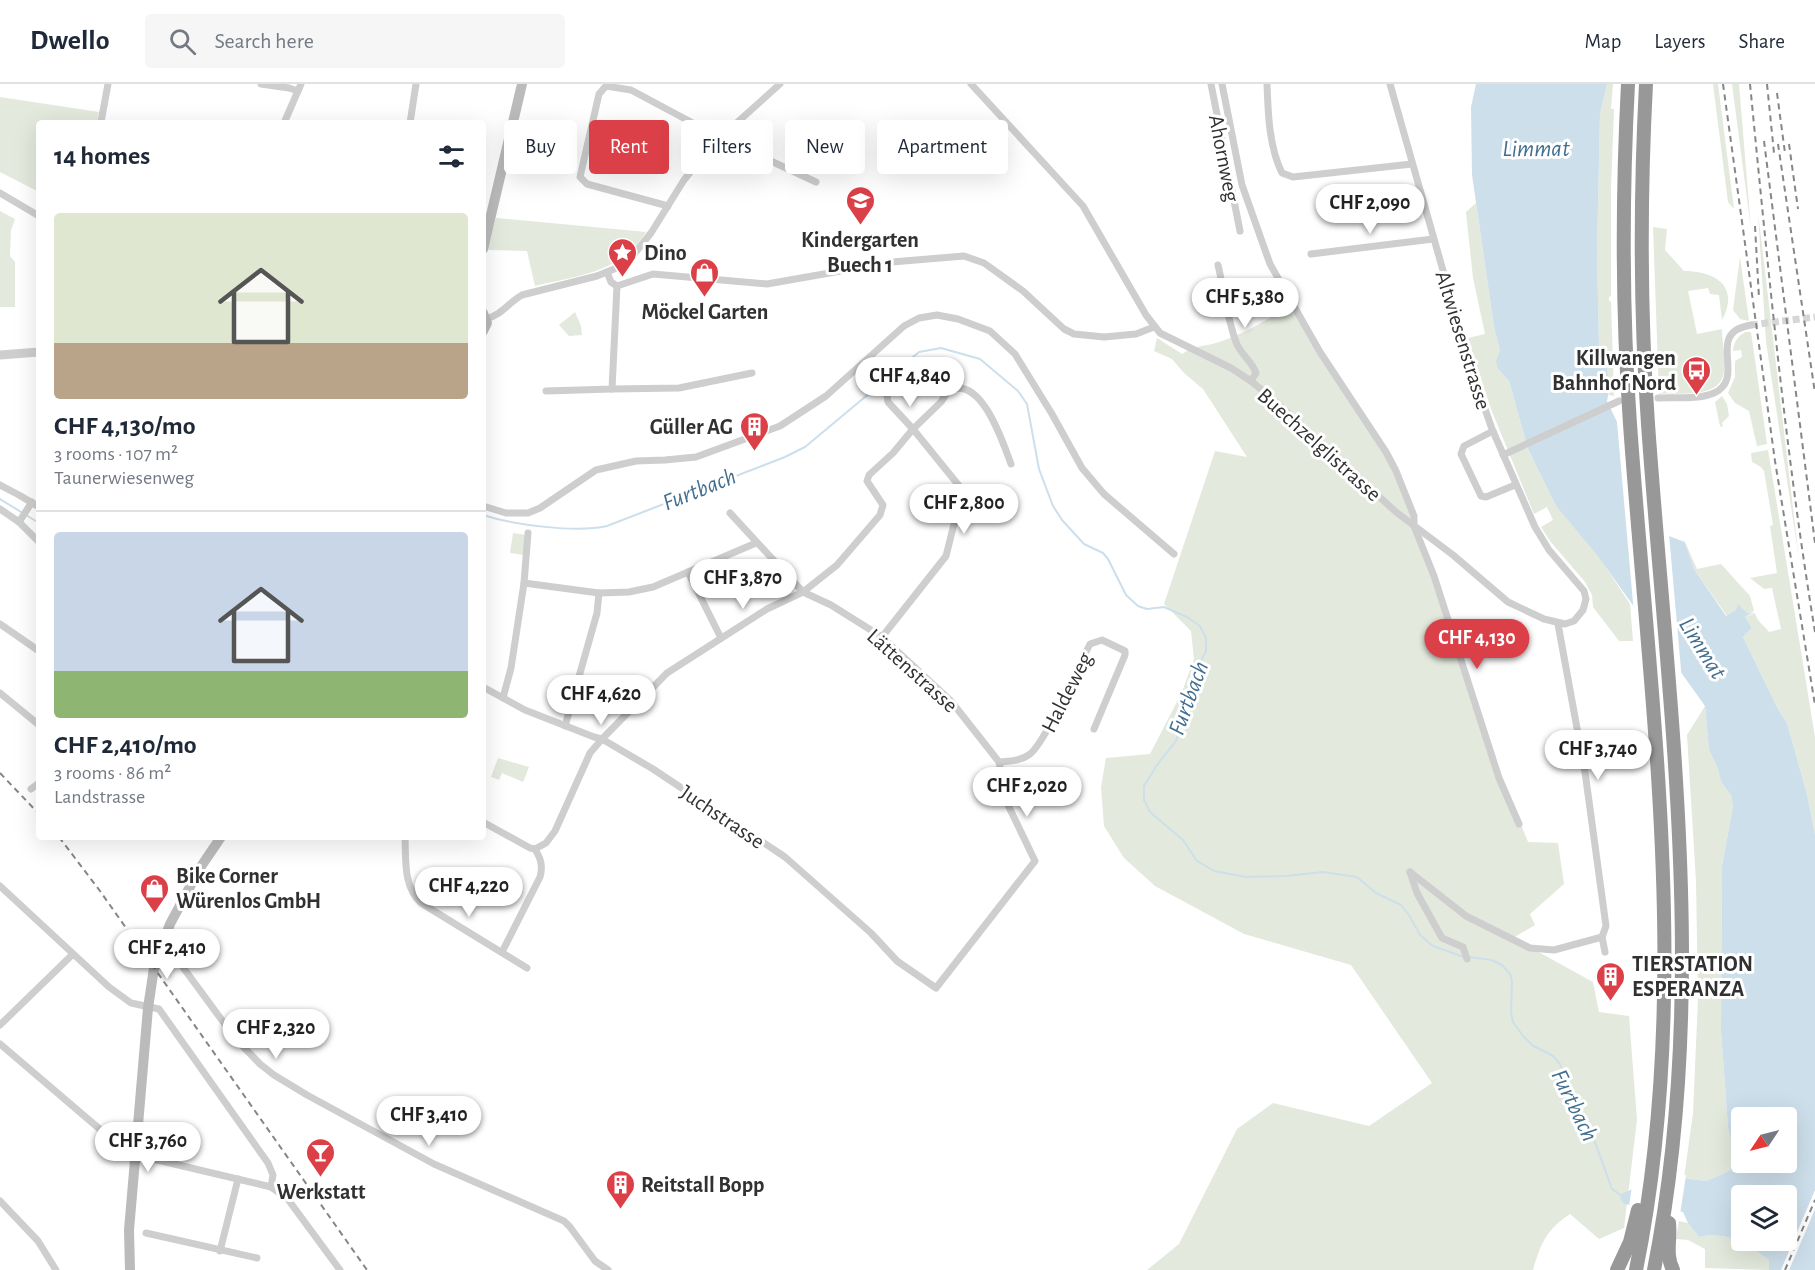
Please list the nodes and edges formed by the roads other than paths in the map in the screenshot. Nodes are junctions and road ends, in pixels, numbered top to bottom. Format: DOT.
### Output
graph roads {
  1 [pos="108,84"];
  2 [pos="261,84"];
  3 [pos="416,84"];
  4 [pos="522,84"];
  5 [pos="780,84"];
  6 [pos="971,84"];
  7 [pos="1211,84"];
  8 [pos="1222,84"];
  9 [pos="1267,84"];
  10 [pos="1390,84"];
  11 [pos="1628,84"];
  12 [pos="1646,84"];
  13 [pos="300,88"];
  14 [pos="101,120"];
  15 [pos="285,120"];
  16 [pos="410,120"];
  17 [pos="687,120"];
  18 [pos="739,120"];
  19 [pos="773,162"];
  20 [pos="1412,164"];
  21 [pos="689,174"];
  22 [pos="816,182"];
  23 [pos="0,193"];
  24 [pos="668,206"];
  25 [pos="36,214"];
  26 [pos="1240,231"];
  27 [pos="486,236"];
  28 [pos="1433,239"];
  29 [pos="1311,254"];
  30 [pos="1218,264"];
  31 [pos="607,272"];
  32 [pos="617,286"];
  33 [pos="486,316"];
  34 [pos="1751,325"];
  35 [pos="1154,327"];
  36 [pos="36,352"];
  37 [pos="0,355"];
  38 [pos="752,373"];
  39 [pos="1251,381"];
  40 [pos="612,389"];
  41 [pos="546,391"];
  42 [pos="887,396"];
  43 [pos="1658,398"];
  44 [pos="1619,401"];
  45 [pos="913,429"];
  46 [pos="1493,431"];
  47 [pos="1503,455"];
  48 [pos="1011,464"];
  49 [pos="1515,485"];
  50 [pos="0,486"];
  51 [pos="30,505"];
  52 [pos="36,506"];
  53 [pos="486,507"];
  54 [pos="0,508"];
  55 [pos="730,513"];
  56 [pos="20,520"];
  57 [pos="1414,526"];
  58 [pos="528,533"];
  59 [pos="36,539"];
  60 [pos="756,543"];
  61 [pos="1174,554"];
  62 [pos="688,572"];
  63 [pos="524,583"];
  64 [pos="803,592"];
  65 [pos="599,593"];
  66 [pos="0,624"];
  67 [pos="1558,624"];
  68 [pos="882,637"];
  69 [pos="722,638"];
  70 [pos="36,649"];
  71 [pos="486,689"];
  72 [pos="0,693"];
  73 [pos="502,698"];
  74 [pos="36,720"];
  75 [pos="565,726"];
  76 [pos="1094,729"];
  77 [pos="602,739"];
  78 [pos="999,762"];
  79 [pos="36,785"];
  80 [pos="31,789"];
  81 [pos="486,824"];
  82 [pos="1519,824"];
  83 [pos="219,840"];
  84 [pos="405,840"];
  85 [pos="535,849"];
  86 [pos="0,886"];
  87 [pos="1602,937"];
  88 [pos="161,947"];
  89 [pos="502,952"];
  90 [pos="1605,952"];
  91 [pos="72,955"];
  92 [pos="1466,956"];
  93 [pos="527,968"];
  94 [pos="936,988"];
  95 [pos="148,1008"];
  96 [pos="0,1025"];
  97 [pos="0,1044"];
  98 [pos="136,1153"];
  99 [pos="238,1179"];
  100 [pos="271,1187"];
  101 [pos="0,1201"];
  102 [pos="1641,1213"];
  103 [pos="1666,1232"];
  104 [pos="146,1233"];
  105 [pos="220,1251"];
  106 [pos="257,1258"];
  107 [pos="56,1270"];
  108 [pos="130,1270"];
  109 [pos="339,1270"];
  110 [pos="608,1270"];
  111 [pos="1617,1270"];
  112 [pos="1636,1270"];
  113 [pos="1654,1270"];
  114 [pos="1673,1270"];
  1 -- 14 [label="street"];
  2 -- 13 [label="street"];
  3 -- 16 [label="street"];
  4 -- 27 [label="main road"];
  5 -- 18 [label="street"];
  6 -- 35 [label="street, Buechzelglistrasse"];
  7 -- 26 [label="street, Ahornweg"];
  8 -- 57 [label="street"];
  9 -- 20 [label="street"];
  10 -- 20 [label="street, Altwiesenstrasse"];
  11 -- 102 [label="highway"];
  12 -- 103 [label="highway"];
  13 -- 15 [label="street"];
  17 -- 24 [label="street"];
  19 -- 22 [label="street"];
  20 -- 28 [label="street, Altwiesenstrasse"];
  21 -- 24 [label="street"];
  23 -- 25 [label="street"];
  24 -- 31 [label="street"];
  28 -- 29 [label="street"];
  28 -- 46 [label="street, Altwiesenstrasse"];
  30 -- 39 [label="street"];
  31 -- 32 [label="street"];
  31 -- 33 [label="street"];
  32 -- 35 [label="street"];
  32 -- 40 [label="street"];
  34 -- 43 [label="street"];
  35 -- 39 [label="street, Buechzelglistrasse"];
  36 -- 37 [label="street"];
  38 -- 40 [label="street"];
  39 -- 57 [label="street, Buechzelglistrasse"];
  40 -- 41 [label="street"];
  42 -- 45 [label="street"];
  44 -- 47 [label="street"];
  45 -- 48 [label="street"];
  45 -- 64 [label="street"];
  45 -- 68 [label="street"];
  46 -- 47 [label="street, Altwiesenstrasse"];
  46 -- 49 [label="street"];
  47 -- 49 [label="street"];
  49 -- 67 [label="street"];
  50 -- 51 [label="street"];
  51 -- 52 [label="street"];
  51 -- 56 [label="street"];
  53 -- 61 [label="street"];
  54 -- 56 [label="street"];
  55 -- 60 [label="street"];
  56 -- 59 [label="street"];
  57 -- 67 [label="street, Buechzelglistrasse"];
  57 -- 82 [label="street"];
  58 -- 63 [label="street"];
  60 -- 62 [label="street"];
  60 -- 64 [label="street"];
  62 -- 65 [label="street"];
  62 -- 69 [label="street"];
  63 -- 65 [label="street"];
  63 -- 73 [label="street"];
  64 -- 68 [label="street, Lättenstrasse"];
  64 -- 69 [label="street"];
  65 -- 75 [label="street"];
  66 -- 70 [label="street"];
  67 -- 87 [label="street"];
  68 -- 78 [label="street, Lättenstrasse"];
  69 -- 77 [label="street"];
  71 -- 73 [label="street, Juchstrasse"];
  72 -- 74 [label="street"];
  73 -- 75 [label="street, Juchstrasse"];
  75 -- 77 [label="street, Juchstrasse"];
  76 -- 78 [label="street, Haldeweg"];
  77 -- 85 [label="street"];
  77 -- 94 [label="street, Juchstrasse"];
  78 -- 94 [label="street, Lättenstrasse"];
  79 -- 80 [label="street"];
  81 -- 85 [label="street"];
  83 -- 88 [label="main road"];
  84 -- 89 [label="street"];
  85 -- 89 [label="street"];
  86 -- 91 [label="street"];
  87 -- 90 [label="street"];
  87 -- 92 [label="street"];
  88 -- 95 [label="main road"];
  88 -- 110 [label="street"];
  89 -- 93 [label="street"];
  91 -- 95 [label="street"];
  91 -- 96 [label="street"];
  95 -- 98 [label="main road"];
  95 -- 100 [label="street"];
  97 -- 98 [label="street"];
  98 -- 99 [label="street"];
  98 -- 108 [label="main road"];
  99 -- 100 [label="street"];
  99 -- 105 [label="street"];
  100 -- 109 [label="street"];
  101 -- 107 [label="street"];
  102 -- 111 [label="highway"];
  102 -- 112 [label="highway"];
  103 -- 113 [label="highway"];
  103 -- 114 [label="highway"];
  104 -- 105 [label="street"];
  105 -- 106 [label="street"];
}
